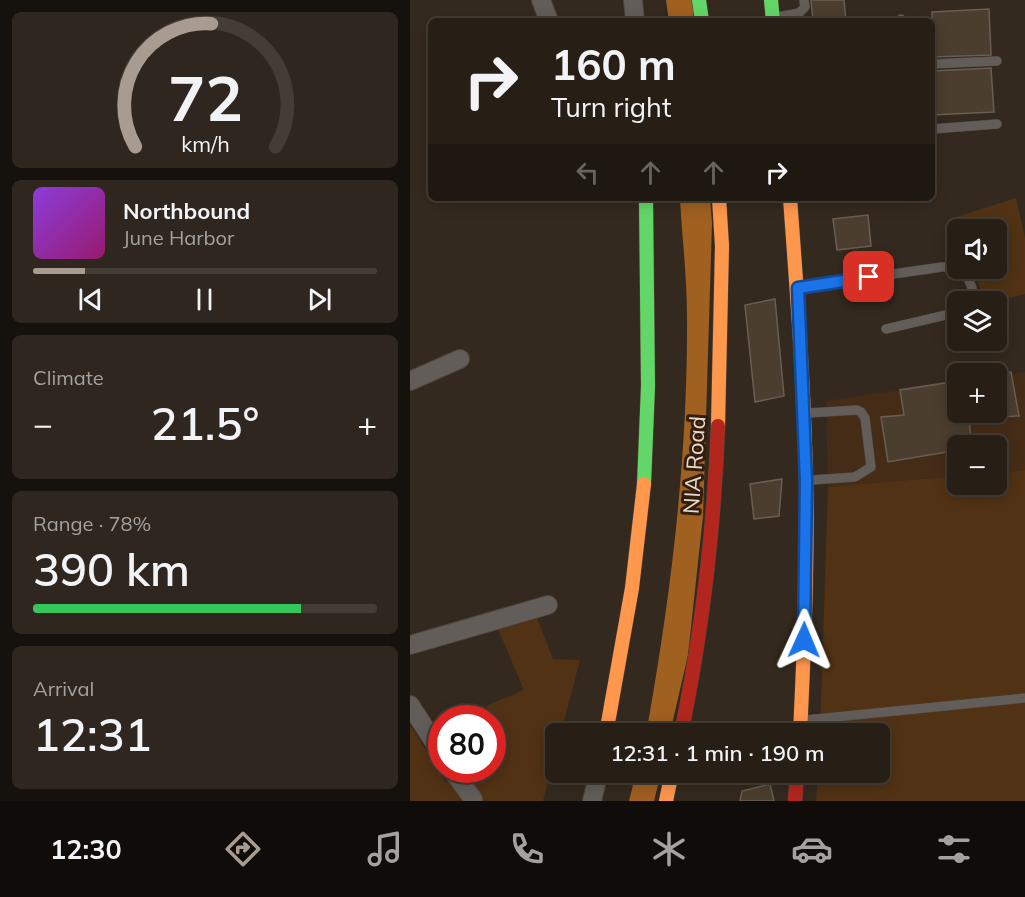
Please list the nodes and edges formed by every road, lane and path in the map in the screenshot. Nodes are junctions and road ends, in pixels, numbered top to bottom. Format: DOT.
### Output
graph roads {
  1 [pos="541,0"];
  2 [pos="633,0"];
  3 [pos="699,0"];
  4 [pos="771,0"];
  5 [pos="804,0"];
  6 [pos="548,18"];
  7 [pos="635,18"];
  8 [pos="702,18"];
  9 [pos="773,18"];
  10 [pos="780,18"];
  11 [pos="997,61"];
  12 [pos="935,64"];
  13 [pos="997,124"];
  14 [pos="935,129"];
  15 [pos="646,201"];
  16 [pos="719,201"];
  17 [pos="790,201"];
  18 [pos="947,267"];
  19 [pos="798,288"];
  20 [pos="947,315"];
  21 [pos="886,329"];
  22 [pos="460,359"];
  23 [pos="410,381"];
  24 [pos="803,413"];
  25 [pos="806,481"];
  26 [pos="548,605"];
  27 [pos="410,645"];
  28 [pos="1025,698"];
  29 [pos="410,705"];
  30 [pos="607,723"];
  31 [pos="683,723"];
  32 [pos="800,723"];
  33 [pos="831,723"];
  34 [pos="428,733"];
  35 [pos="461,783"];
  36 [pos="596,783"];
  37 [pos="670,783"];
  38 [pos="796,783"];
  39 [pos="473,800"];
  40 [pos="592,801"];
  41 [pos="666,801"];
  42 [pos="795,801"];
  1 -- 6 [label="street"];
  2 -- 7 [label="street"];
  3 -- 8 [label="main road"];
  4 -- 9 [label="main road"];
  5 -- 10 [label="lane"];
  11 -- 12 [label="lane"];
  13 -- 14 [label="lane"];
  15 -- 30 [label="main road"];
  16 -- 31 [label="main road, NIA Road"];
  17 -- 19 [label="main road"];
  18 -- 19 [label="lane"];
  19 -- 24 [label="main road"];
  20 -- 21 [label="lane"];
  22 -- 23 [label="street"];
  24 -- 25 [label="main road"];
  24 -- 25 [label="lane"];
  25 -- 32 [label="main road"];
  26 -- 27 [label="street"];
  28 -- 33 [label="lane"];
  29 -- 34 [label="street"];
  35 -- 39 [label="street"];
  36 -- 40 [label="street"];
  37 -- 41 [label="main road"];
  38 -- 42 [label="main road"];
}
